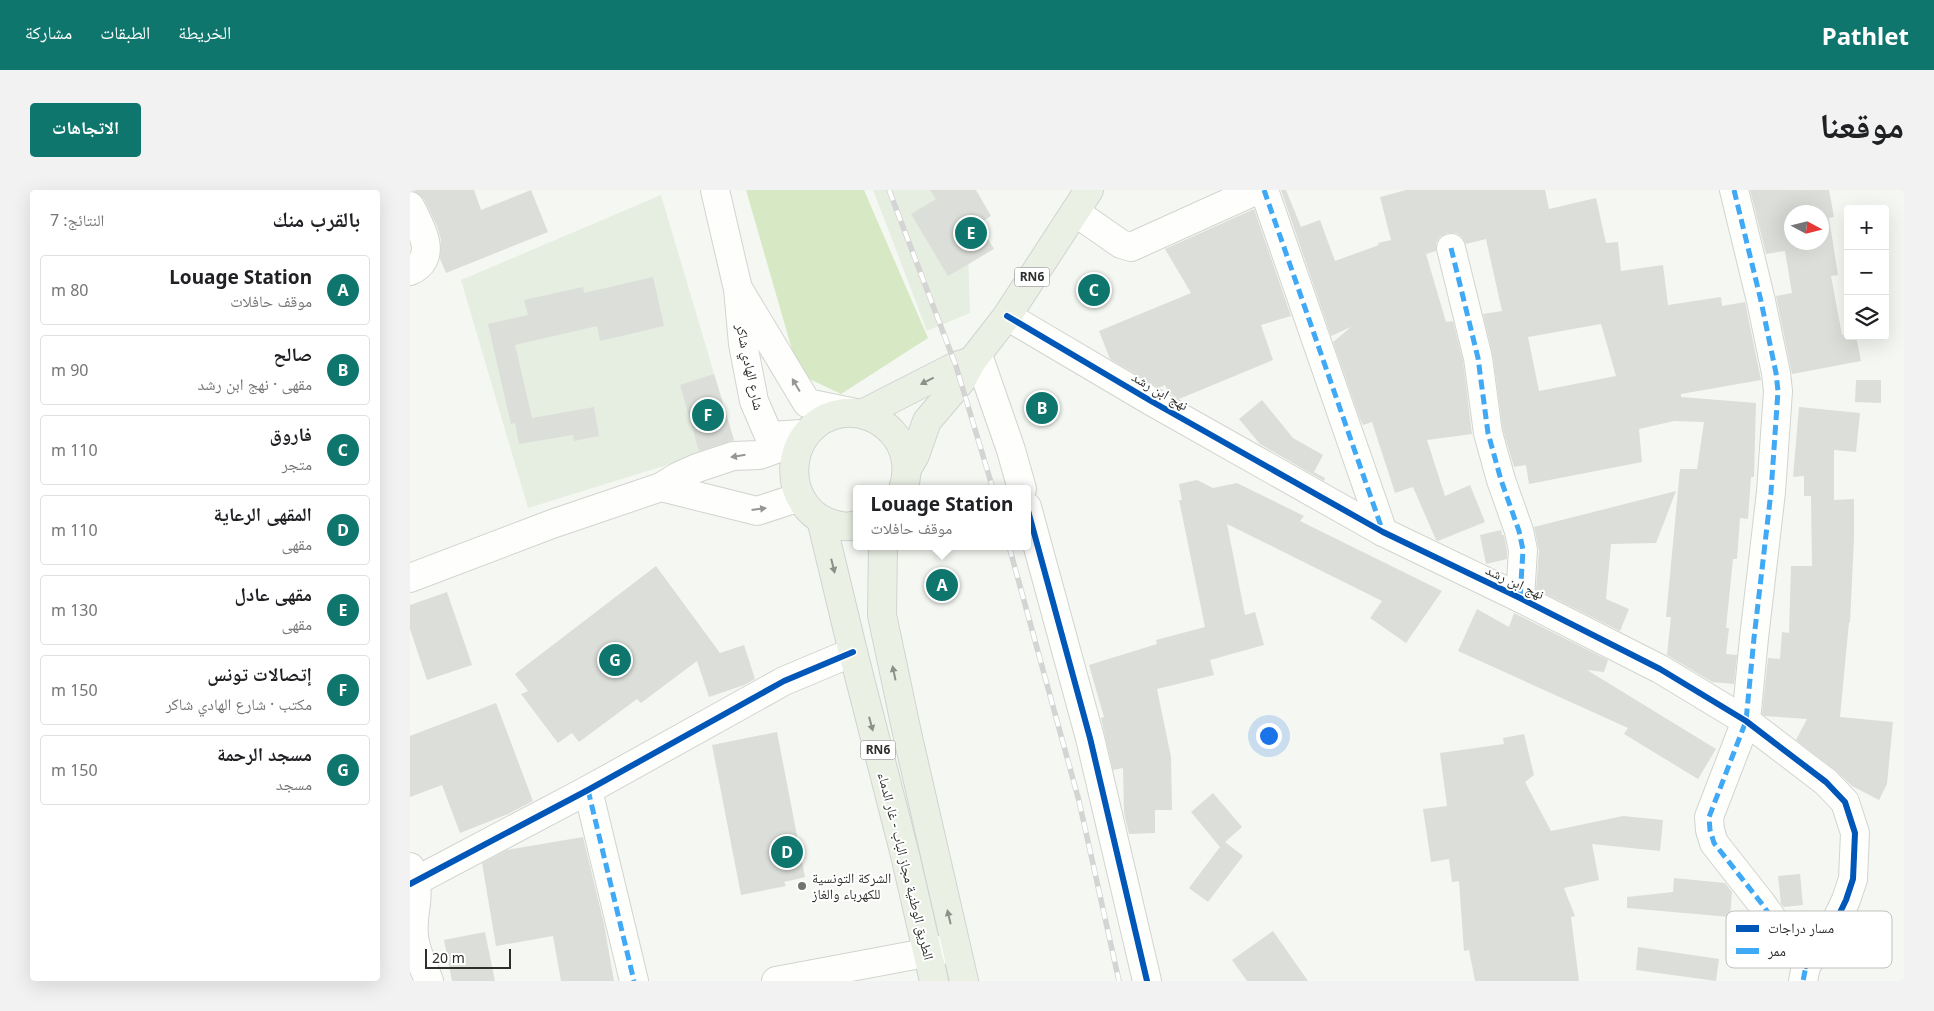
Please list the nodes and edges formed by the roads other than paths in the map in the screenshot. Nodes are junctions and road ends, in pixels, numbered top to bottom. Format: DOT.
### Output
graph roads {
  1 [pos="715,190"];
  2 [pos="1257,190"];
  3 [pos="1264,190"];
  4 [pos="1734,190"];
  5 [pos="1082,201"];
  6 [pos="410,206"];
  7 [pos="1451,248"];
  8 [pos="410,271"];
  9 [pos="738,289"];
  10 [pos="1007,316"];
  11 [pos="975,358"];
  12 [pos="855,413"];
  13 [pos="804,437"];
  14 [pos="908,471"];
  15 [pos="1021,485"];
  16 [pos="661,487"];
  17 [pos="800,497"];
  18 [pos="821,519"];
  19 [pos="1031,522"];
  20 [pos="853,525"];
  21 [pos="1384,532"];
  22 [pos="884,550"];
  23 [pos="410,578"];
  24 [pos="1520,598"];
  25 [pos="853,652"];
  26 [pos="1746,721"];
  27 [pos="588,790"];
  28 [pos="412,877"];
  29 [pos="1766,911"];
  30 [pos="1841,911"];
  31 [pos="412,935"];
  32 [pos="956,947"];
  33 [pos="928,953"];
  34 [pos="429,981"];
  35 [pos="634,981"];
  36 [pos="776,981"];
  37 [pos="934,981"];
  38 [pos="964,981"];
  39 [pos="1147,981"];
  1 -- 9 [label="street, شارع الهادي شاكر"];
  2 -- 5 [label="street"];
  3 -- 21 [label="street"];
  4 -- 26 [label="street"];
  5 -- 10 [label="main road, RN6"];
  6 -- 8 [label="street"];
  7 -- 24 [label="street"];
  12 -- 9 [label="street, شارع الهادي شاكر, one-way"];
  9 -- 13 [label="street, شارع الهادي شاكر"];
  10 -- 11 [label="main road, RN6"];
  10 -- 21 [label="street, نهج ابن رشد"];
  11 -- 12 [label="main road, one-way"];
  11 -- 14 [label="main road, RN6"];
  11 -- 15 [label="street"];
  12 -- 13 [label="main road"];
  12 -- 14 [label="main road, RN6"];
  13 -- 16 [label="street, one-way"];
  13 -- 17 [label="main road"];
  16 -- 17 [label="street, one-way"];
  16 -- 23 [label="street"];
  17 -- 18 [label="main road"];
  18 -- 20 [label="main road"];
  18 -- 25 [label="main road, الطريق الوطنية مجاز الباب - غار الدماء / RN6, one-way"];
  19 -- 39 [label="street"];
  21 -- 24 [label="street, نهج ابن رشد"];
  32 -- 22 [label="main road, RN6, one-way"];
  24 -- 26 [label="street, نهج ابن رشد"];
  25 -- 27 [label="street"];
  25 -- 33 [label="main road, الطريق الوطنية مجاز الباب - غار الدماء / RN6, one-way"];
  26 -- 29 [label="street"];
  26 -- 30 [label="street, نهج ابن رشد"];
  27 -- 28 [label="street"];
  27 -- 35 [label="street"];
  28 -- 31 [label="street"];
  31 -- 34 [label="street"];
  32 -- 33 [label="street"];
  32 -- 38 [label="main road, RN6"];
  33 -- 36 [label="street"];
  33 -- 37 [label="main road, الطريق الوطنية مجاز الباب - غار الدماء / RN6"];
}
